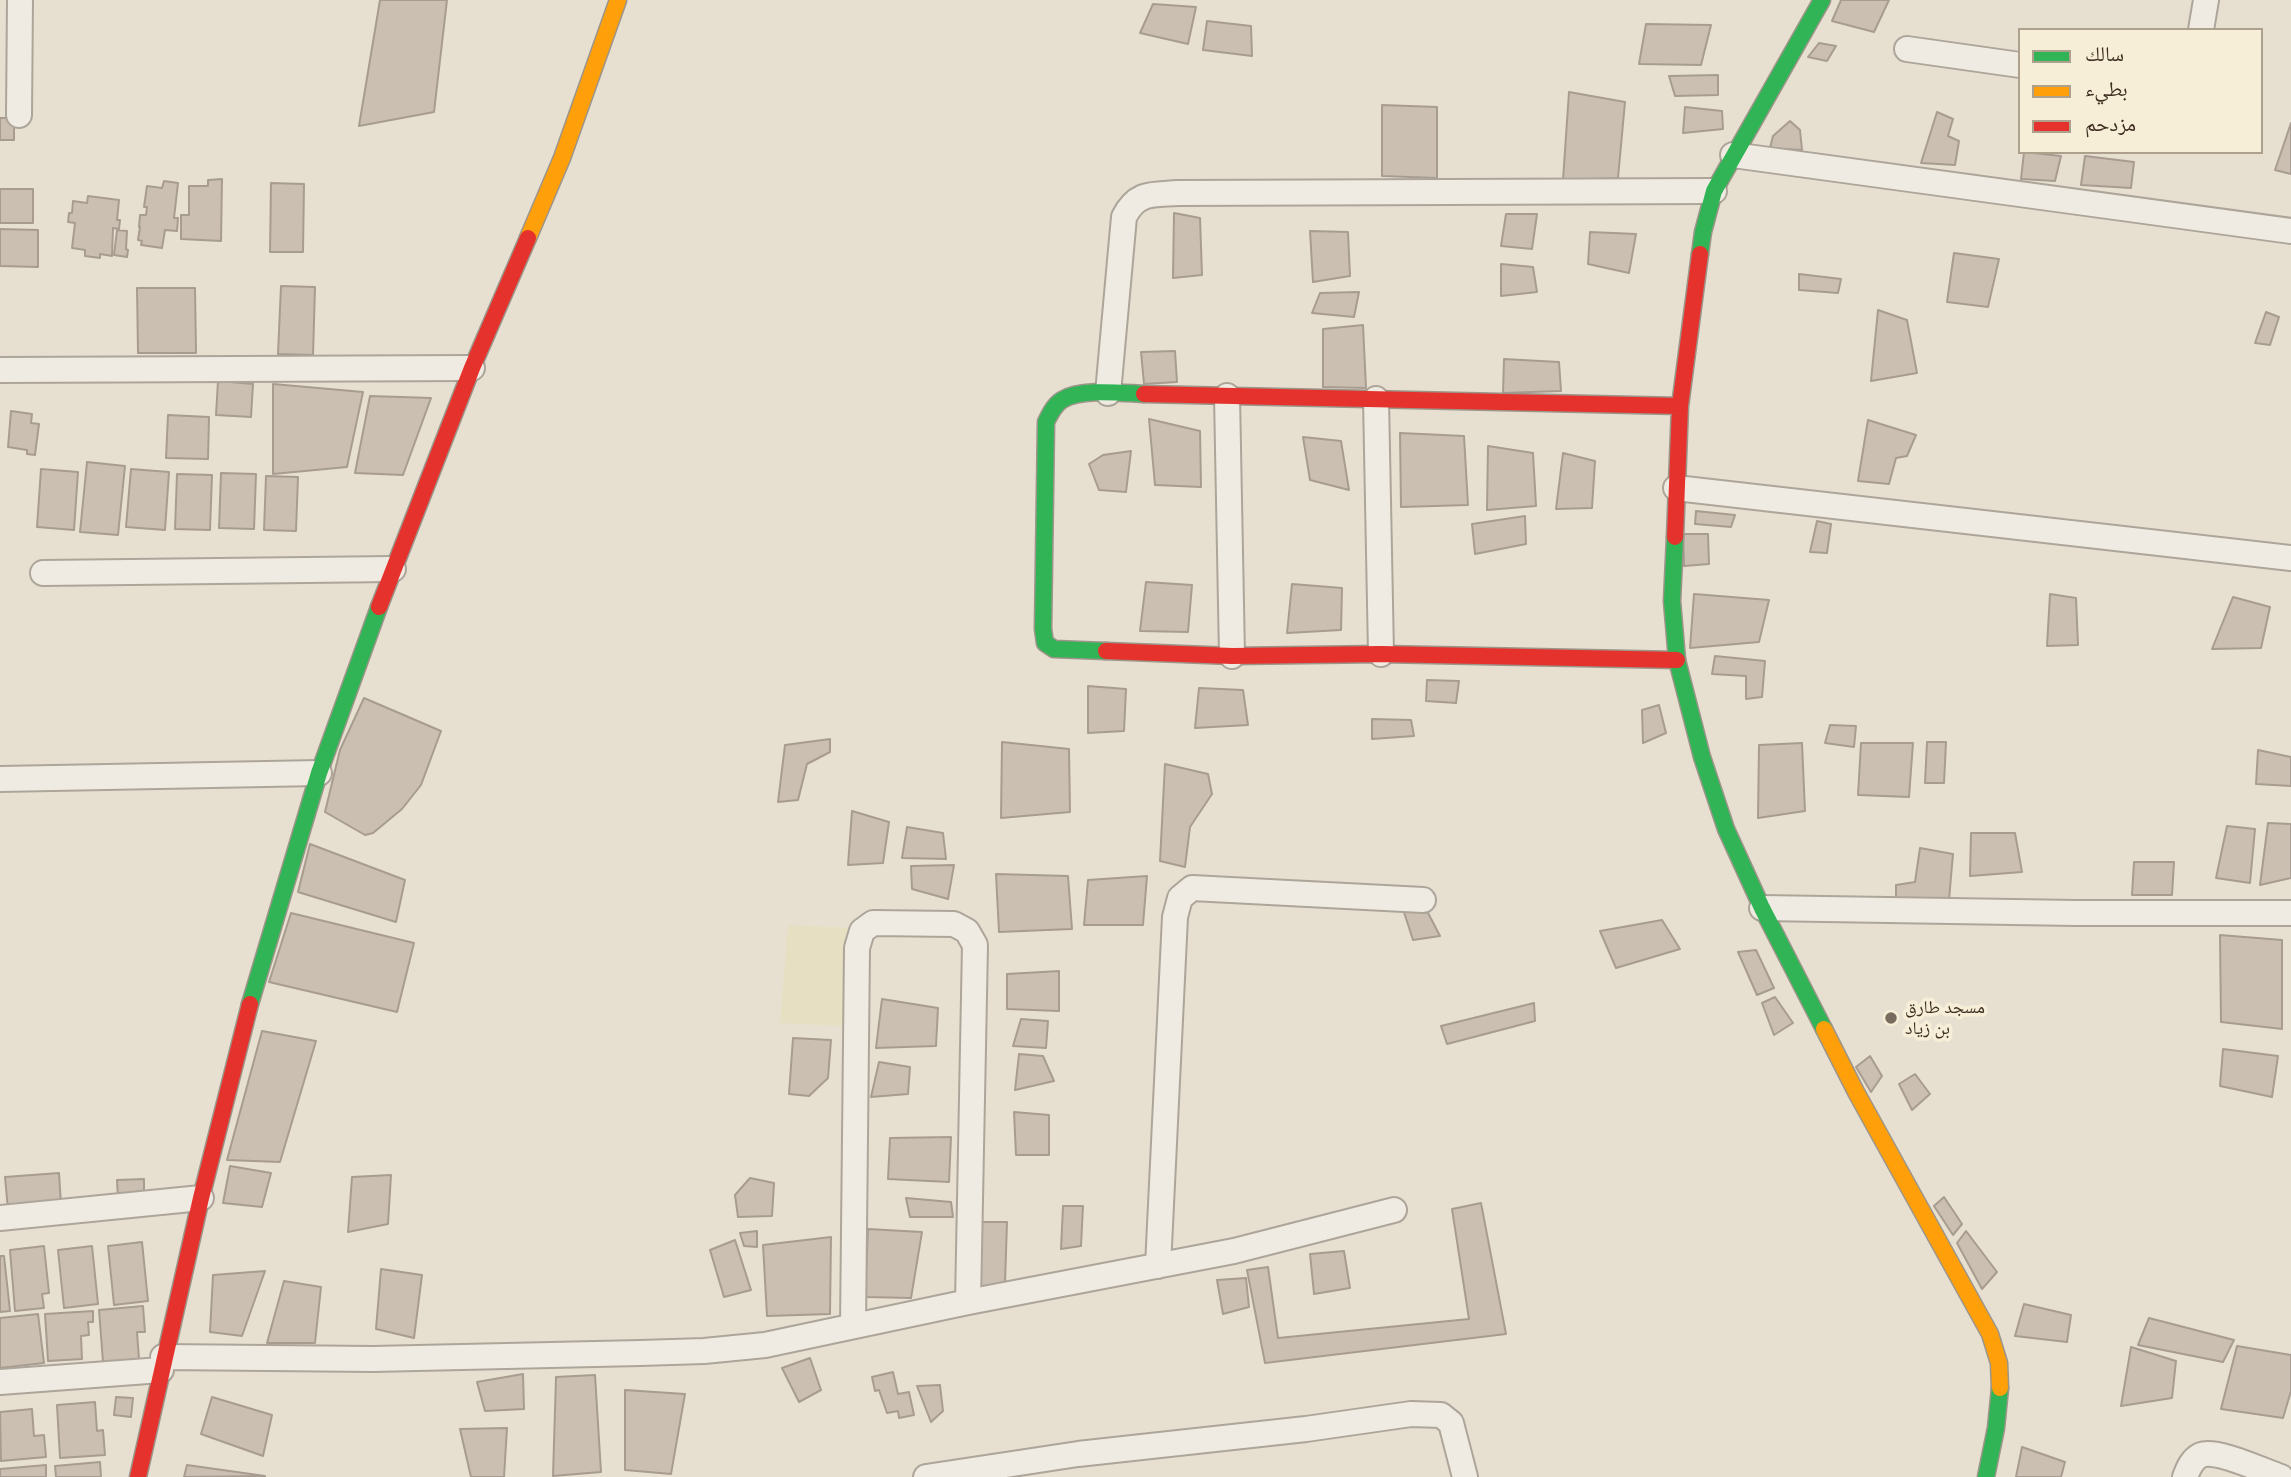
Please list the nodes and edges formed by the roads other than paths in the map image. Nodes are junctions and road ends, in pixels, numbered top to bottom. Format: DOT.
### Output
graph roads {
  1 [pos="20,0"];
  2 [pos="618,0"];
  3 [pos="1822,0"];
  4 [pos="2206,0"];
  5 [pos="2201,28"];
  6 [pos="1908,49"];
  7 [pos="2018,65"];
  8 [pos="19,116"];
  9 [pos="1733,155"];
  10 [pos="1714,191"];
  11 [pos="2291,231"];
  12 [pos="472,368"];
  13 [pos="0,370"];
  14 [pos="1108,393"];
  15 [pos="1227,396"];
  16 [pos="1376,398"];
  17 [pos="1680,406"];
  18 [pos="1676,488"];
  19 [pos="2291,558"];
  20 [pos="393,569"];
  21 [pos="43,573"];
  22 [pos="1381,654"];
  23 [pos="1232,656"];
  24 [pos="1677,660"];
  25 [pos="319,773"];
  26 [pos="0,779"];
  27 [pos="1423,901"];
  28 [pos="1762,908"];
  29 [pos="2291,913"];
  30 [pos="201,1198"];
  31 [pos="1394,1210"];
  32 [pos="0,1218"];
  33 [pos="1158,1266"];
  34 [pos="968,1302"];
  35 [pos="853,1326"];
  36 [pos="162,1364"];
  37 [pos="0,1382"];
  38 [pos="138,1477"];
  39 [pos="926,1477"];
  40 [pos="1465,1477"];
  41 [pos="1986,1477"];
  42 [pos="2185,1477"];
  43 [pos="2281,1477"];
  1 -- 8 [label="street"];
  2 -- 12 [label="street"];
  3 -- 9 [label="street"];
  4 -- 5 [label="street"];
  6 -- 7 [label="street"];
  9 -- 10 [label="street"];
  9 -- 11 [label="street"];
  10 -- 14 [label="street"];
  10 -- 17 [label="street"];
  12 -- 13 [label="street"];
  12 -- 20 [label="street"];
  14 -- 15 [label="street"];
  14 -- 23 [label="street"];
  15 -- 16 [label="street"];
  15 -- 23 [label="street"];
  16 -- 17 [label="street"];
  16 -- 22 [label="street"];
  17 -- 18 [label="street"];
  18 -- 19 [label="street"];
  18 -- 24 [label="street"];
  20 -- 21 [label="street"];
  20 -- 25 [label="street"];
  22 -- 23 [label="street"];
  22 -- 24 [label="street"];
  24 -- 28 [label="street"];
  25 -- 26 [label="street"];
  25 -- 30 [label="street"];
  27 -- 33 [label="street"];
  28 -- 29 [label="street"];
  28 -- 41 [label="street"];
  30 -- 32 [label="street"];
  30 -- 36 [label="street"];
  31 -- 33 [label="street"];
  33 -- 34 [label="street"];
  34 -- 35 [label="street"];
  34 -- 35 [label="street"];
  35 -- 36 [label="street"];
  36 -- 37 [label="street"];
  36 -- 38 [label="street"];
  39 -- 40 [label="street"];
  42 -- 43 [label="street"];
}
